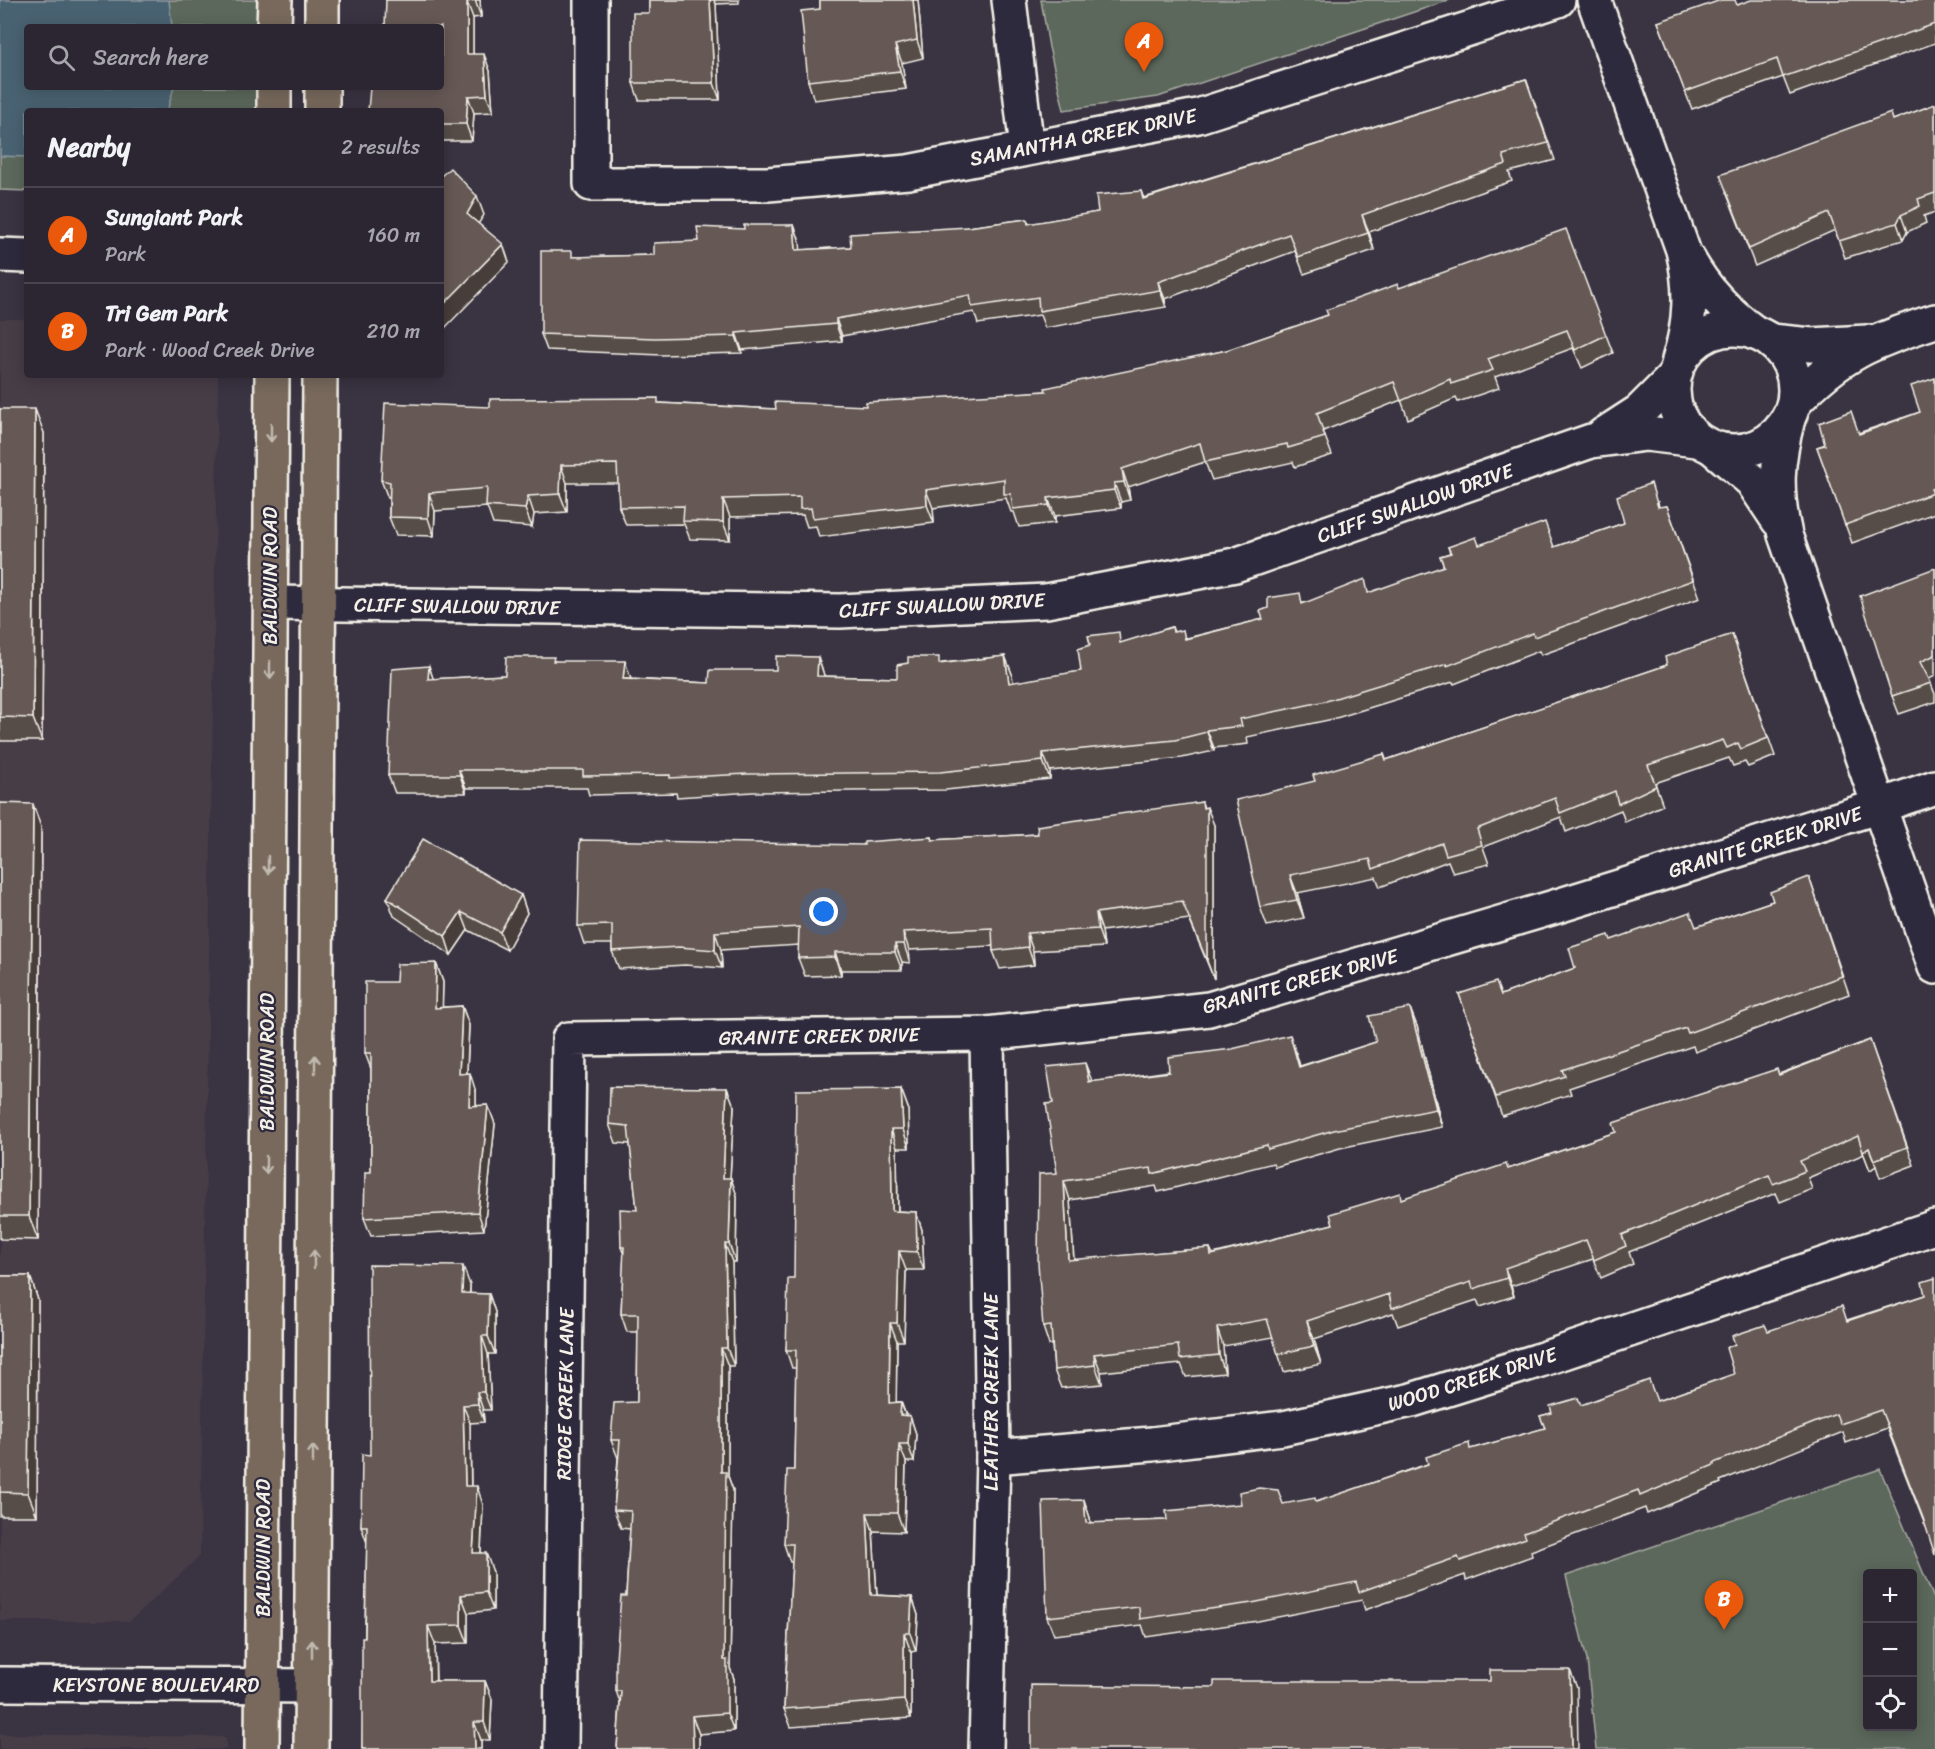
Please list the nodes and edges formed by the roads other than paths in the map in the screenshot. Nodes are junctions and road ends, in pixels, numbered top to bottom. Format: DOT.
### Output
graph roads {
  1 [pos="274,0"];
  2 [pos="322,0"];
  3 [pos="591,0"];
  4 [pos="1010,0"];
  5 [pos="1558,0"];
  6 [pos="1593,0"];
  7 [pos="274,24"];
  8 [pos="322,24"];
  9 [pos="274,90"];
  10 [pos="322,90"];
  11 [pos="274,108"];
  12 [pos="322,108"];
  13 [pos="1028,148"];
  14 [pos="1683,250"];
  15 [pos="0,255"];
  16 [pos="24,256"];
  17 [pos="1935,321"];
  18 [pos="1763,337"];
  19 [pos="1877,340"];
  20 [pos="1676,370"];
  21 [pos="272,378"];
  22 [pos="320,378"];
  23 [pos="1791,411"];
  24 [pos="1591,441"];
  25 [pos="1705,444"];
  26 [pos="1785,535"];
  27 [pos="270,603"];
  28 [pos="318,604"];
  29 [pos="1935,787"];
  30 [pos="1880,806"];
  31 [pos="1935,967"];
  32 [pos="987,1034"];
  33 [pos="569,1039"];
  34 [pos="1935,1227"];
  35 [pos="993,1457"];
  36 [pos="0,1684"];
  37 [pos="262,1685"];
  38 [pos="311,1686"];
  39 [pos="262,1749"];
  40 [pos="311,1749"];
  41 [pos="561,1749"];
  42 [pos="986,1749"];
  1 -- 7 [label="main road"];
  2 -- 8 [label="main road"];
  3 -- 13 [label="street, SAMANTHA CREEK DRIVE"];
  4 -- 13 [label="street"];
  5 -- 13 [label="street, SAMANTHA CREEK DRIVE"];
  6 -- 14 [label="street"];
  9 -- 11 [label="main road"];
  10 -- 12 [label="main road"];
  14 -- 18 [label="street"];
  14 -- 20 [label="street"];
  15 -- 16 [label="street"];
  17 -- 19 [label="street"];
  18 -- 19 [label="street"];
  18 -- 20 [label="street"];
  18 -- 23 [label="street"];
  19 -- 23 [label="street"];
  20 -- 24 [label="street, CLIFF SWALLOW DRIVE"];
  20 -- 25 [label="street"];
  21 -- 27 [label="main road, BALDWIN ROAD, one-way"];
  22 -- 28 [label="main road"];
  23 -- 25 [label="street"];
  23 -- 26 [label="street"];
  24 -- 25 [label="street, CLIFF SWALLOW DRIVE"];
  24 -- 28 [label="street, CLIFF SWALLOW DRIVE"];
  25 -- 26 [label="street"];
  26 -- 30 [label="street"];
  27 -- 28 [label="street, CLIFF SWALLOW DRIVE"];
  27 -- 37 [label="main road, BALDWIN ROAD, one-way"];
  38 -- 28 [label="main road, one-way"];
  29 -- 30 [label="street, GRANITE CREEK DRIVE"];
  30 -- 31 [label="street"];
  30 -- 32 [label="street, GRANITE CREEK DRIVE"];
  32 -- 33 [label="street, GRANITE CREEK DRIVE"];
  32 -- 35 [label="street, LEATHER CREEK LANE"];
  33 -- 41 [label="street, RIDGE CREEK LANE"];
  34 -- 35 [label="street, WOOD CREEK DRIVE"];
  35 -- 42 [label="street, LEATHER CREEK LANE"];
  36 -- 37 [label="street, KEYSTONE BOULEVARD"];
  37 -- 38 [label="street, KEYSTONE BOULEVARD"];
  37 -- 39 [label="main road, BALDWIN ROAD"];
  38 -- 40 [label="main road"];
}
